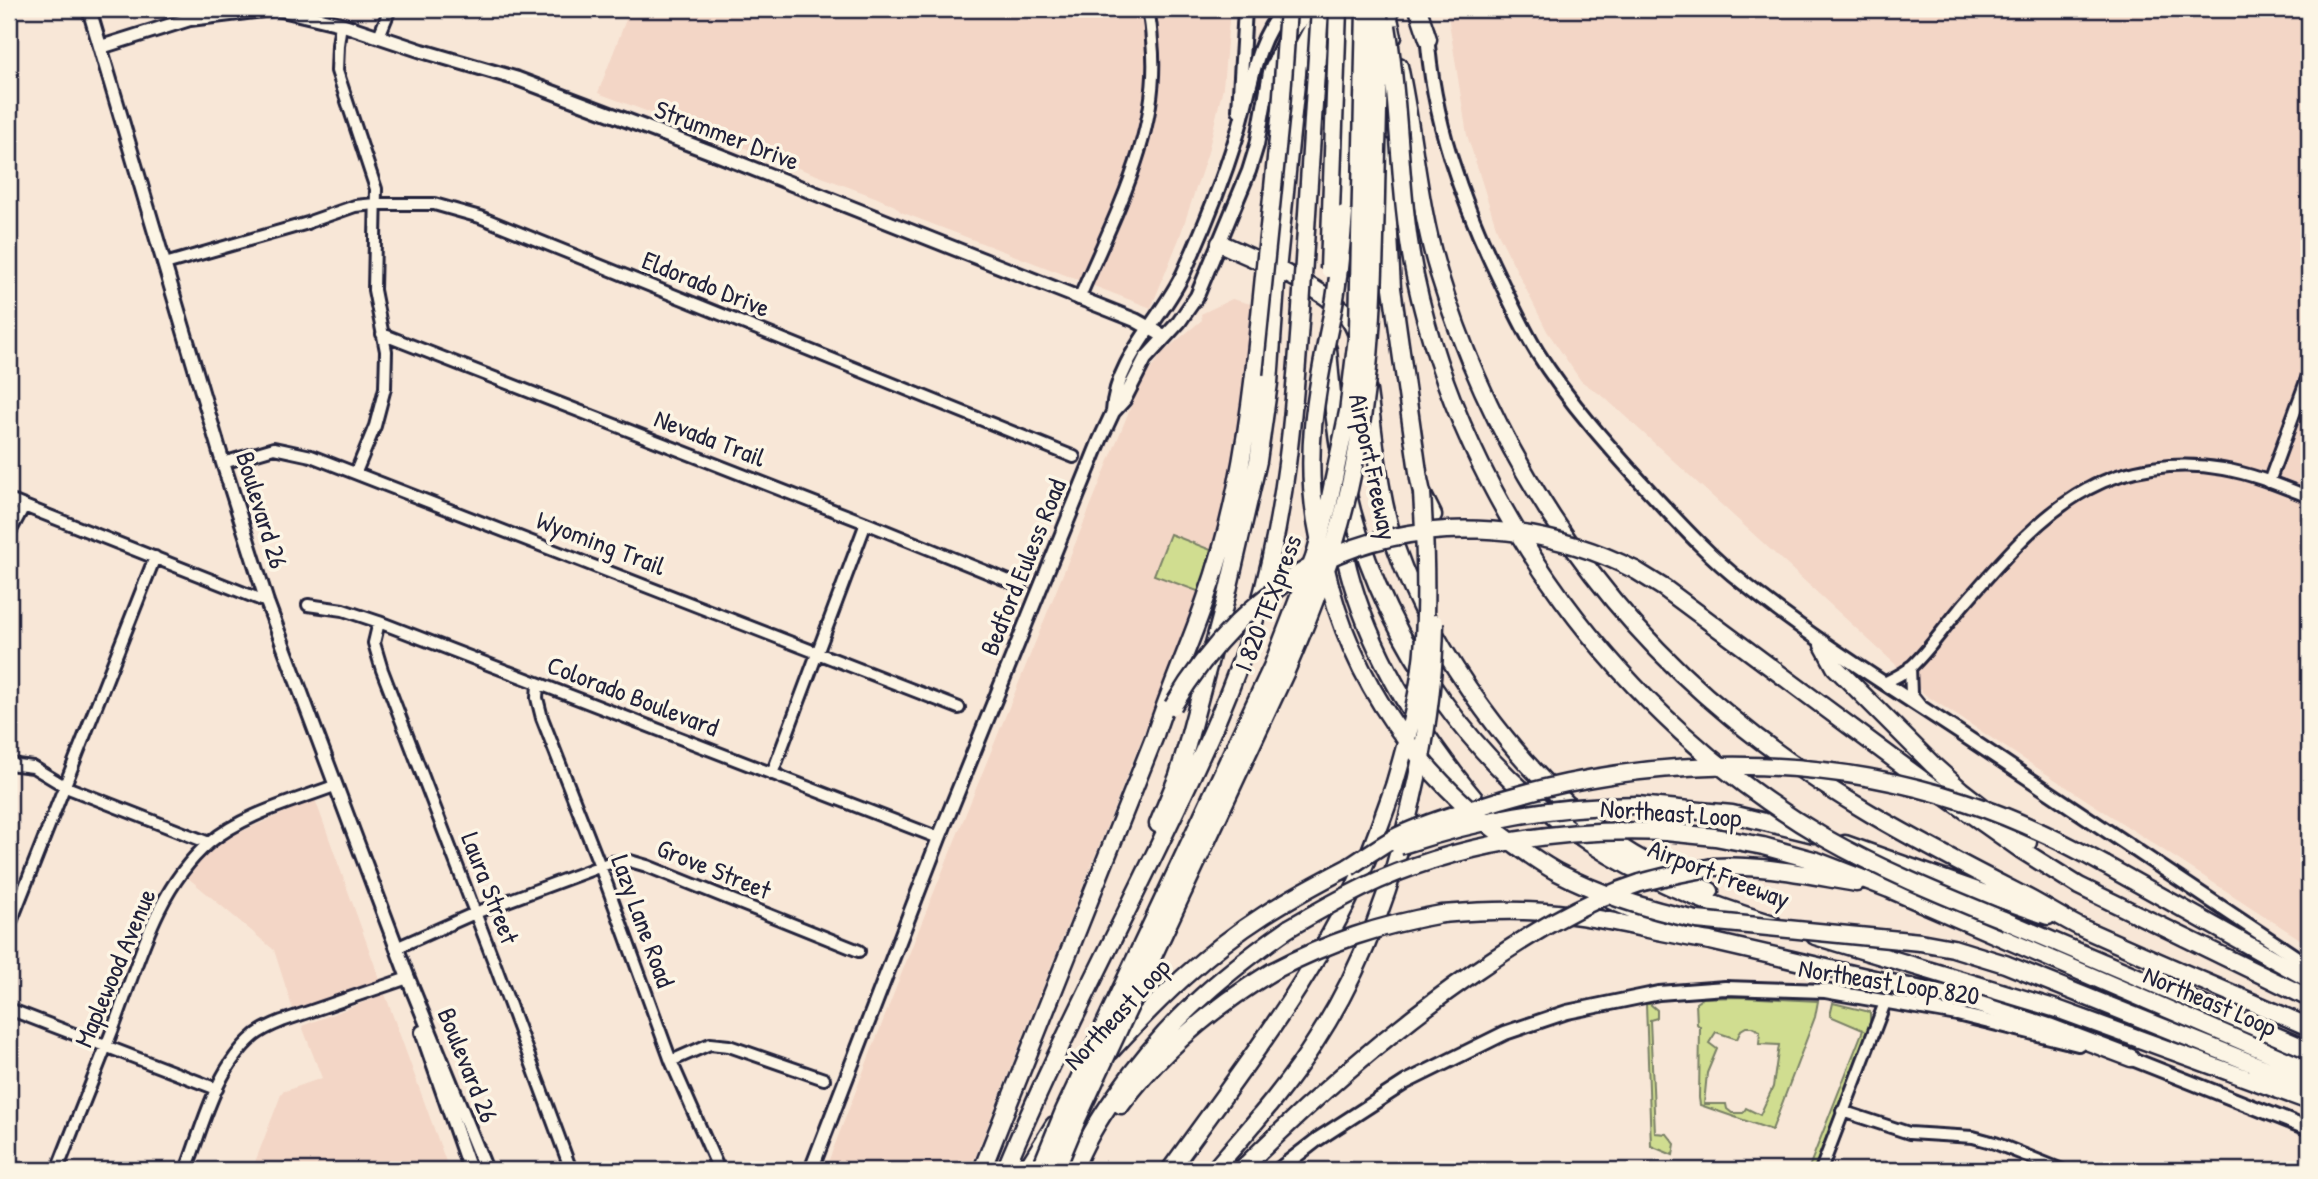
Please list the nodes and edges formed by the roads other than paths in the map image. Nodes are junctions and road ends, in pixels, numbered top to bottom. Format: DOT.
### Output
graph roads {
  1 [pos="89,9"];
  2 [pos="252,9"];
  3 [pos="271,9"];
  4 [pos="278,9"];
  5 [pos="390,9"];
  6 [pos="1147,9"];
  7 [pos="1245,9"];
  8 [pos="1318,9"];
  9 [pos="1338,9"];
  10 [pos="1349,9"];
  11 [pos="1365,9"];
  12 [pos="1384,9"];
  13 [pos="1418,9"];
  14 [pos="1426,9"];
  15 [pos="1281,10"];
  16 [pos="341,24"];
  17 [pos="1298,24"];
  18 [pos="379,37"];
  19 [pos="1428,39"];
  20 [pos="101,47"];
  21 [pos="1237,136"];
  22 [pos="375,204"];
  23 [pos="1202,230"];
  24 [pos="1220,243"];
  25 [pos="165,264"];
  26 [pos="1277,271"];
  27 [pos="1079,299"];
  28 [pos="1151,328"];
  29 [pos="382,334"];
  30 [pos="1164,336"];
  31 [pos="2309,373"];
  32 [pos="1112,412"];
  33 [pos="1335,432"];
  34 [pos="1074,457"];
  35 [pos="223,463"];
  36 [pos="356,472"];
  37 [pos="2269,482"];
  38 [pos="1422,493"];
  39 [pos="2309,497"];
  40 [pos="9,500"];
  41 [pos="24,506"];
  42 [pos="866,523"];
  43 [pos="9,534"];
  44 [pos="155,557"];
  45 [pos="1021,586"];
  46 [pos="267,602"];
  47 [pos="308,605"];
  48 [pos="379,622"];
  49 [pos="1823,645"];
  50 [pos="816,651"];
  51 [pos="1910,667"];
  52 [pos="1884,683"];
  53 [pos="538,684"];
  54 [pos="959,708"];
  55 [pos="1922,708"];
  56 [pos="1154,738"];
  57 [pos="9,764"];
  58 [pos="772,774"];
  59 [pos="334,786"];
  60 [pos="66,787"];
  61 [pos="939,838"];
  62 [pos="209,843"];
  63 [pos="600,866"];
  64 [pos="1349,867"];
  65 [pos="1143,880"];
  66 [pos="1889,889"];
  67 [pos="2120,905"];
  68 [pos="475,913"];
  69 [pos="1766,922"];
  70 [pos="2078,926"];
  71 [pos="9,927"];
  72 [pos="1710,941"];
  73 [pos="396,947"];
  74 [pos="859,951"];
  75 [pos="2309,966"];
  76 [pos="408,978"];
  77 [pos="2309,979"];
  78 [pos="2309,998"];
  79 [pos="1886,1000"];
  80 [pos="9,1009"];
  81 [pos="2309,1027"];
  82 [pos="106,1046"];
  83 [pos="2309,1050"];
  84 [pos="2131,1058"];
  85 [pos="671,1061"];
  86 [pos="2309,1070"];
  87 [pos="824,1079"];
  88 [pos="2309,1086"];
  89 [pos="217,1089"];
  90 [pos="2309,1101"];
  91 [pos="1842,1111"];
  92 [pos="2309,1129"];
  93 [pos="1082,1148"];
  94 [pos="1174,1166"];
  95 [pos="57,1170"];
  96 [pos="186,1170"];
  97 [pos="470,1170"];
  98 [pos="486,1170"];
  99 [pos="571,1170"];
  100 [pos="719,1170"];
  101 [pos="811,1170"];
  102 [pos="982,1170"];
  103 [pos="1005,1170"];
  104 [pos="1026,1170"];
  105 [pos="1040,1170"];
  106 [pos="1056,1170"];
  107 [pos="1074,1170"];
  108 [pos="1214,1170"];
  109 [pos="1241,1170"];
  110 [pos="1278,1170"];
  111 [pos="1821,1170"];
  112 [pos="2062,1170"];
  1 -- 20 [label="main road, Boulevard 26"];
  2 -- 3 [label="main road"];
  2 -- 20 [label="main road"];
  4 -- 16 [label="main road, Strummer Drive"];
  5 -- 18 [label="street"];
  6 -- 27 [label="street"];
  7 -- 21 [label="main road"];
  8 -- 17 [label="main road, Bedford Euless Road"];
  8 -- 65 [label="highway, bridge"];
  9 -- 33 [label="highway, Airport Freeway, bridge"];
  10 -- 26 [label="highway"];
  10 -- 88 [label="highway, bridge"];
  11 -- 105 [label="highway, I 820 TEXpress, bridge"];
  12 -- 38 [label="highway"];
  12 -- 70 [label="highway"];
  12 -- 83 [label="highway, bridge"];
  12 -- 106 [label="highway, I 820 TEXpress, bridge"];
  13 -- 19 [label="highway"];
  14 -- 19 [label="main road"];
  15 -- 17 [label="main road"];
  15 -- 21 [label="main road"];
  15 -- 56 [label="highway, bridge"];
  16 -- 18 [label="main road, Strummer Drive"];
  16 -- 22 [label="street"];
  17 -- 24 [label="main road, Bedford Euless Road"];
  18 -- 27 [label="main road, Strummer Drive"];
  19 -- 49 [label="main road"];
  20 -- 25 [label="main road, Boulevard 26"];
  21 -- 23 [label="main road"];
  22 -- 25 [label="street, Eldorado Drive"];
  22 -- 29 [label="street"];
  22 -- 34 [label="street, Eldorado Drive"];
  23 -- 24 [label="main road"];
  23 -- 28 [label="main road"];
  24 -- 26 [label="highway"];
  24 -- 30 [label="main road, Bedford Euless Road"];
  25 -- 35 [label="main road, Boulevard 26"];
  26 -- 65 [label="highway"];
  26 -- 69 [label="highway"];
  27 -- 28 [label="main road, Strummer Drive"];
  28 -- 30 [label="main road, Strummer Drive"];
  28 -- 32 [label="main road"];
  29 -- 36 [label="street"];
  29 -- 42 [label="street, Nevada Trail"];
  30 -- 32 [label="main road, Bedford Euless Road"];
  31 -- 37 [label="street"];
  32 -- 61 [label="main road, Bedford Euless Road"];
  33 -- 69 [label="highway, Airport Freeway"];
  33 -- 72 [label="highway"];
  35 -- 36 [label="street, Wyoming Trail"];
  35 -- 46 [label="main road, Boulevard 26"];
  36 -- 50 [label="street, Wyoming Trail"];
  37 -- 39 [label="street"];
  37 -- 51 [label="street"];
  38 -- 94 [label="highway, bridge"];
  38 -- 108 [label="highway, bridge"];
  40 -- 41 [label="street"];
  41 -- 43 [label="street"];
  41 -- 44 [label="street"];
  42 -- 45 [label="street, Nevada Trail"];
  42 -- 50 [label="street"];
  44 -- 46 [label="street"];
  44 -- 60 [label="street"];
  46 -- 59 [label="main road, Boulevard 26"];
  47 -- 48 [label="street, Colorado Boulevard"];
  48 -- 53 [label="street, Colorado Boulevard"];
  48 -- 68 [label="street, Laura Street"];
  49 -- 52 [label="main road"];
  49 -- 67 [label="highway"];
  50 -- 54 [label="street, Wyoming Trail"];
  50 -- 58 [label="street"];
  51 -- 52 [label="street"];
  51 -- 55 [label="street"];
  52 -- 55 [label="main road"];
  53 -- 58 [label="street, Colorado Boulevard"];
  53 -- 63 [label="street, Lazy Lane Road"];
  55 -- 75 [label="main road"];
  56 -- 67 [label="highway, bridge"];
  56 -- 102 [label="highway"];
  57 -- 60 [label="street"];
  58 -- 61 [label="street, Colorado Boulevard"];
  59 -- 62 [label="street, Maplewood Avenue"];
  59 -- 73 [label="main road, Boulevard 26"];
  60 -- 62 [label="street"];
  60 -- 71 [label="street"];
  61 -- 101 [label="main road, Bedford Euless Road"];
  62 -- 82 [label="street, Maplewood Avenue"];
  63 -- 68 [label="street, Grove Street"];
  63 -- 74 [label="street, Grove Street"];
  63 -- 85 [label="street, Lazy Lane Road"];
  64 -- 70 [label="highway, bridge"];
  64 -- 77 [label="highway, bridge"];
  64 -- 104 [label="highway, Northeast Loop"];
  65 -- 103 [label="highway"];
  66 -- 86 [label="highway, Northeast Loop"];
  66 -- 93 [label="highway, Northeast Loop, bridge"];
  66 -- 109 [label="highway, bridge"];
  67 -- 78 [label="highway"];
  68 -- 73 [label="street, Grove Street"];
  68 -- 99 [label="street, Laura Street"];
  69 -- 90 [label="highway, Airport Freeway"];
  70 -- 81 [label="highway"];
  72 -- 84 [label="highway"];
  72 -- 93 [label="highway, bridge"];
  73 -- 76 [label="main road, Boulevard 26"];
  76 -- 89 [label="street"];
  76 -- 97 [label="main road, Boulevard 26"];
  76 -- 98 [label="main road, Boulevard 26"];
  79 -- 84 [label="main road, Northeast Loop 820"];
  79 -- 91 [label="street"];
  79 -- 110 [label="main road, Northeast Loop 820"];
  80 -- 82 [label="street"];
  82 -- 89 [label="street"];
  82 -- 95 [label="street, Maplewood Avenue"];
  84 -- 92 [label="main road, Northeast Loop 820"];
  85 -- 87 [label="street"];
  85 -- 100 [label="street, Lazy Lane Road"];
  89 -- 96 [label="street"];
  91 -- 111 [label="street"];
  91 -- 112 [label="street"];
  93 -- 107 [label="highway, Northeast Loop"];
}
